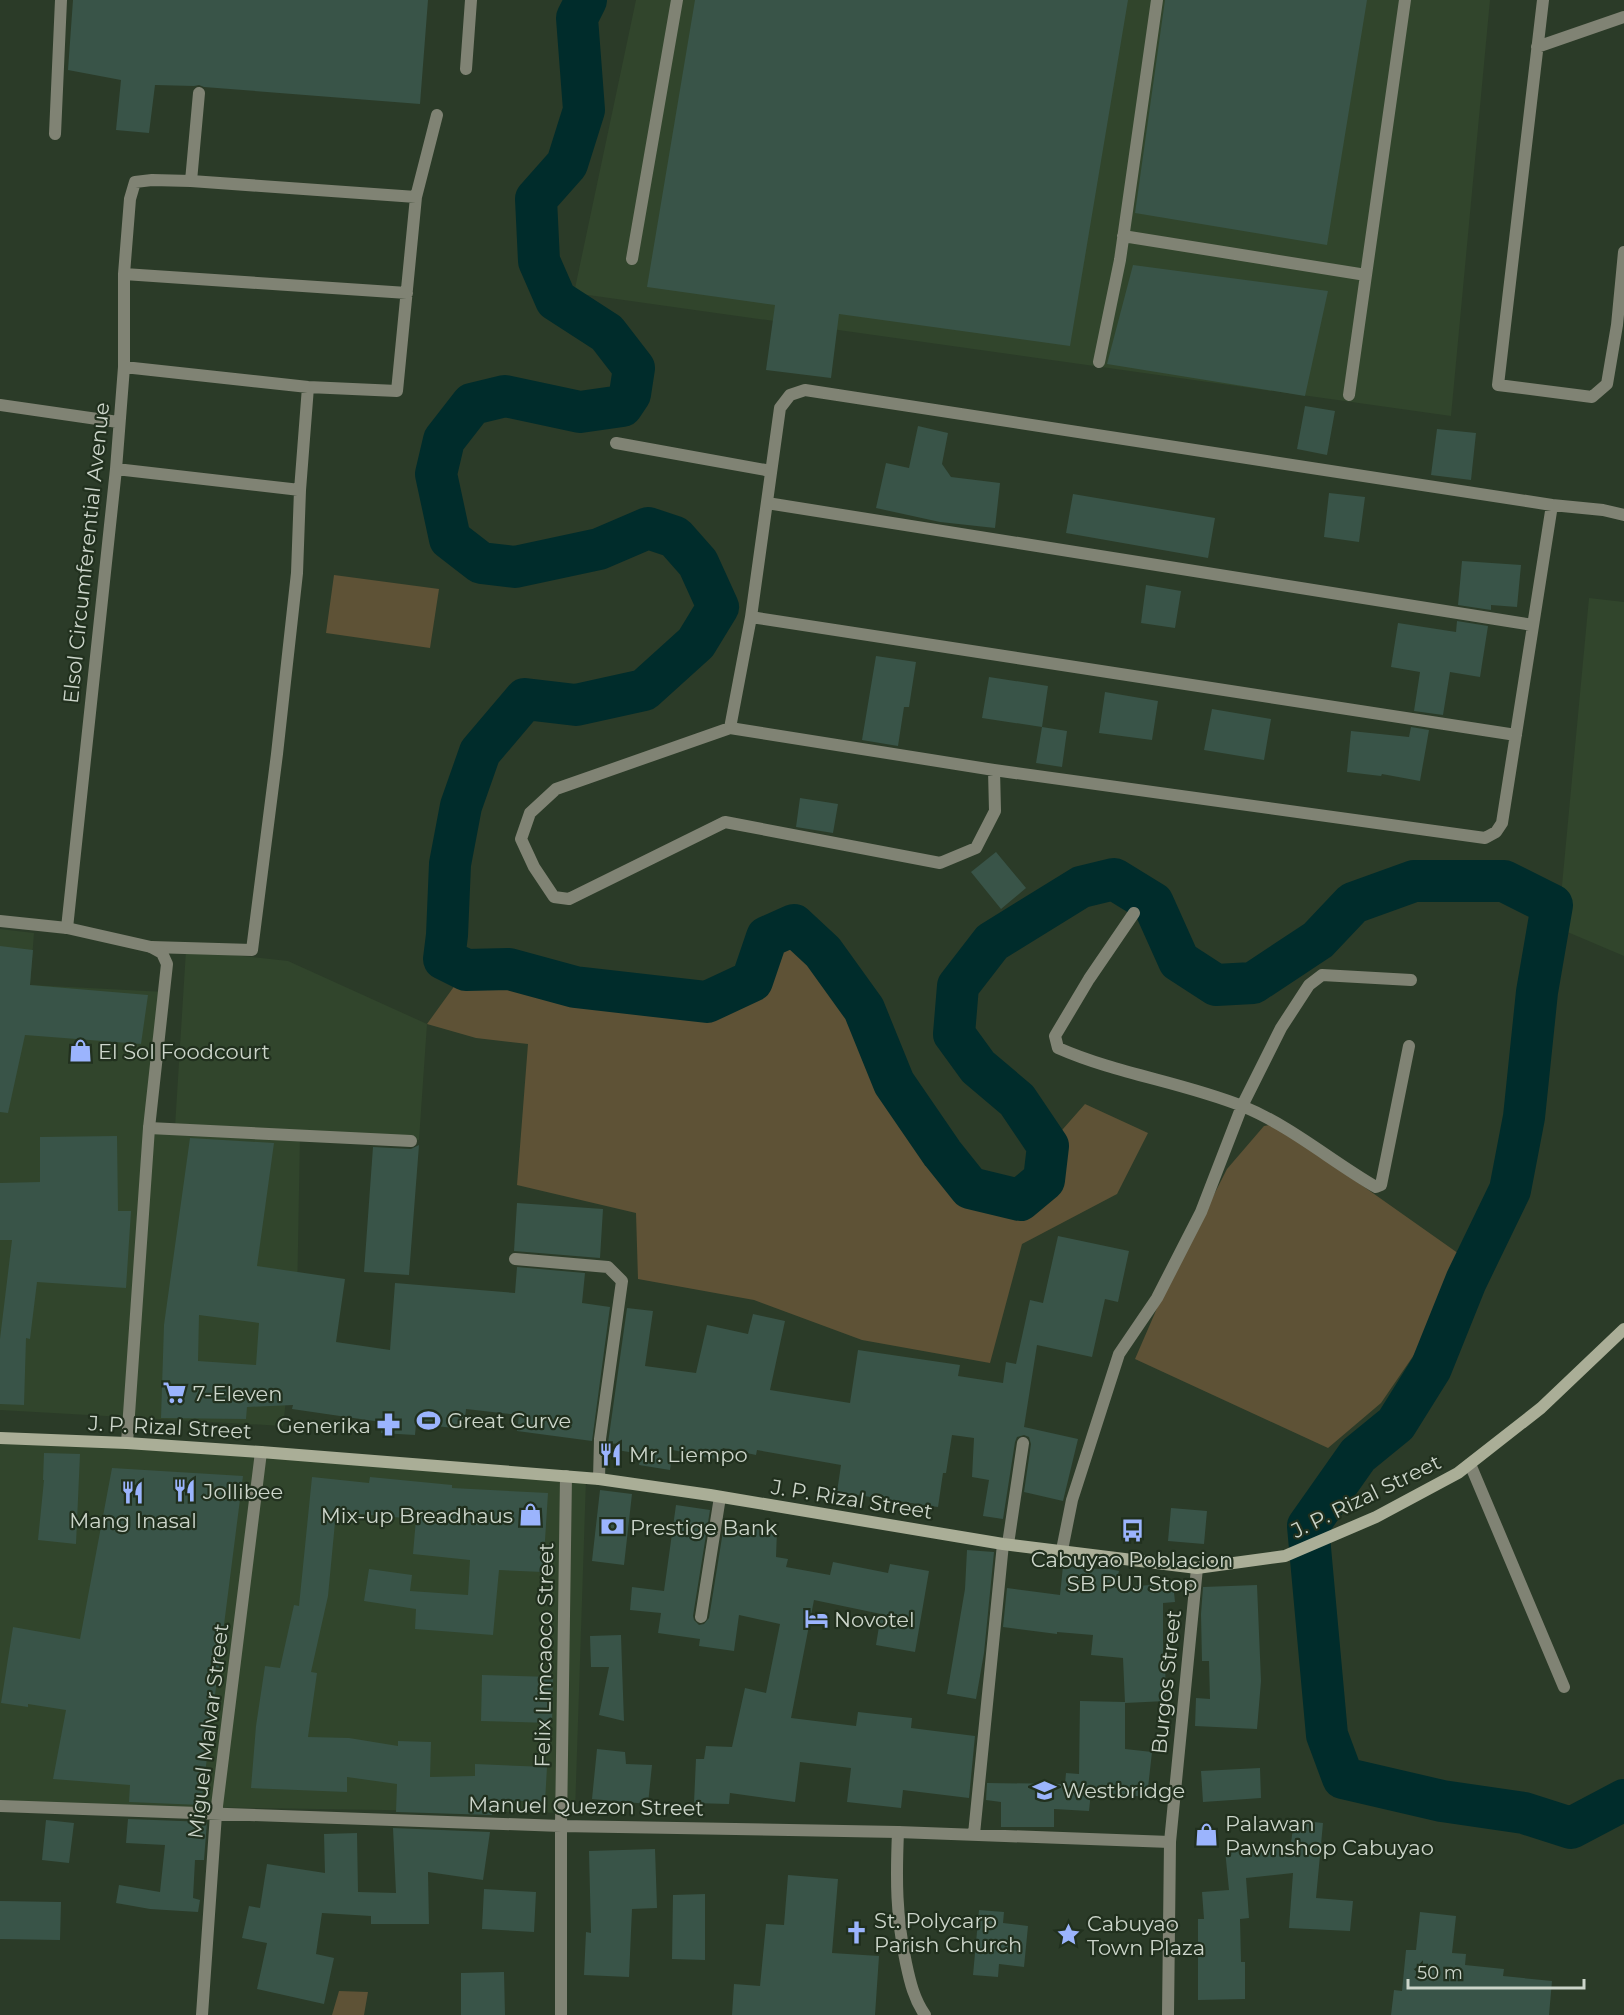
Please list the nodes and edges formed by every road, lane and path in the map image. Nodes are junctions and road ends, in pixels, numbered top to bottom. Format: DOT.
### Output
graph roads {
  1 [pos="61,0"];
  2 [pos="471,0"];
  3 [pos="676,0"];
  4 [pos="1157,0"];
  5 [pos="1405,0"];
  6 [pos="1543,0"];
  7 [pos="1624,17"];
  8 [pos="1537,47"];
  9 [pos="466,69"];
  10 [pos="199,93"];
  11 [pos="437,115"];
  12 [pos="55,134"];
  13 [pos="191,181"];
  14 [pos="416,197"];
  15 [pos="1124,236"];
  16 [pos="1624,252"];
  17 [pos="632,259"];
  18 [pos="124,274"];
  19 [pos="1366,275"];
  20 [pos="407,293"];
  21 [pos="1621,324"];
  22 [pos="1099,362"];
  23 [pos="124,367"];
  24 [pos="308,387"];
  25 [pos="1349,395"];
  26 [pos="0,405"];
  27 [pos="118,422"];
  28 [pos="616,443"];
  29 [pos="116,470"];
  30 [pos="771,471"];
  31 [pos="300,490"];
  32 [pos="767,503"];
  33 [pos="1552,505"];
  34 [pos="1624,515"];
  35 [pos="751,617"];
  36 [pos="1533,625"];
  37 [pos="730,728"];
  38 [pos="1516,735"];
  39 [pos="994,770"];
  40 [pos="1134,913"];
  41 [pos="0,921"];
  42 [pos="67,928"];
  43 [pos="151,947"];
  44 [pos="1411,980"];
  45 [pos="1409,1046"];
  46 [pos="1242,1106"];
  47 [pos="149,1128"];
  48 [pos="411,1142"];
  49 [pos="515,1259"];
  50 [pos="1624,1329"];
  51 [pos="0,1438"];
  52 [pos="127,1443"];
  53 [pos="1023,1443"];
  54 [pos="261,1452"];
  55 [pos="1470,1464"];
  56 [pos="566,1476"];
  57 [pos="599,1479"];
  58 [pos="720,1497"];
  59 [pos="1006,1544"];
  60 [pos="1062,1550"];
  61 [pos="1197,1568"];
  62 [pos="701,1617"];
  63 [pos="1564,1687"];
  64 [pos="0,1806"];
  65 [pos="216,1814"];
  66 [pos="561,1826"];
  67 [pos="898,1832"];
  68 [pos="974,1834"];
  69 [pos="1170,1842"];
  70 [pos="202,2015"];
  71 [pos="561,2015"];
  72 [pos="926,2015"];
  73 [pos="1168,2015"];
  1 -- 12 [label="street"];
  2 -- 9 [label="street"];
  3 -- 17 [label="street"];
  4 -- 15 [label="street"];
  5 -- 19 [label="street"];
  6 -- 8 [label="street"];
  7 -- 8 [label="street"];
  8 -- 21 [label="street"];
  10 -- 13 [label="street"];
  11 -- 14 [label="street"];
  13 -- 14 [label="street"];
  13 -- 18 [label="street, Elsol Circumferential Avenue"];
  14 -- 20 [label="street"];
  15 -- 19 [label="street"];
  15 -- 22 [label="street"];
  16 -- 21 [label="street"];
  18 -- 20 [label="street"];
  18 -- 23 [label="street, Elsol Circumferential Avenue"];
  19 -- 25 [label="street"];
  20 -- 24 [label="street"];
  23 -- 24 [label="street"];
  23 -- 27 [label="street, Elsol Circumferential Avenue"];
  24 -- 31 [label="street"];
  26 -- 27 [label="street"];
  27 -- 29 [label="street, Elsol Circumferential Avenue"];
  28 -- 30 [label="street"];
  29 -- 31 [label="street"];
  29 -- 42 [label="street, Elsol Circumferential Avenue"];
  30 -- 32 [label="street"];
  30 -- 33 [label="street"];
  31 -- 43 [label="street"];
  32 -- 35 [label="street"];
  32 -- 36 [label="street"];
  33 -- 34 [label="street"];
  33 -- 36 [label="street"];
  35 -- 37 [label="street"];
  35 -- 38 [label="street"];
  36 -- 38 [label="street"];
  37 -- 39 [label="street"];
  37 -- 39 [label="street"];
  38 -- 39 [label="street"];
  40 -- 46 [label="street"];
  41 -- 42 [label="street"];
  42 -- 43 [label="street"];
  43 -- 47 [label="street"];
  44 -- 46 [label="street"];
  45 -- 46 [label="street"];
  46 -- 60 [label="street"];
  47 -- 48 [label="street"];
  47 -- 52 [label="street"];
  49 -- 57 [label="street"];
  50 -- 55 [label="main road, J. P. Rizal Street"];
  51 -- 52 [label="main road, J. P. Rizal Street"];
  52 -- 54 [label="main road, J. P. Rizal Street"];
  53 -- 59 [label="street"];
  54 -- 56 [label="main road, J. P. Rizal Street"];
  54 -- 65 [label="street, Miguel Malvar Street"];
  55 -- 61 [label="main road, J. P. Rizal Street"];
  55 -- 63 [label="street"];
  56 -- 57 [label="main road, J. P. Rizal Street"];
  56 -- 66 [label="street, Felix Limcaoco Street"];
  57 -- 58 [label="main road, J. P. Rizal Street"];
  58 -- 59 [label="main road, J. P. Rizal Street"];
  58 -- 62 [label="street"];
  59 -- 60 [label="main road, J. P. Rizal Street"];
  59 -- 68 [label="street"];
  60 -- 61 [label="main road, J. P. Rizal Street"];
  61 -- 69 [label="street, Burgos Street"];
  64 -- 65 [label="street, Manuel Quezon Street"];
  65 -- 66 [label="street, Manuel Quezon Street"];
  65 -- 70 [label="street, Miguel Malvar Street"];
  66 -- 67 [label="street, Manuel Quezon Street"];
  66 -- 71 [label="street, Felix Limcaoco Street"];
  67 -- 68 [label="street, Manuel Quezon Street"];
  67 -- 72 [label="street"];
  68 -- 69 [label="street, Manuel Quezon Street"];
  69 -- 73 [label="street, Burgos Street"];
}
